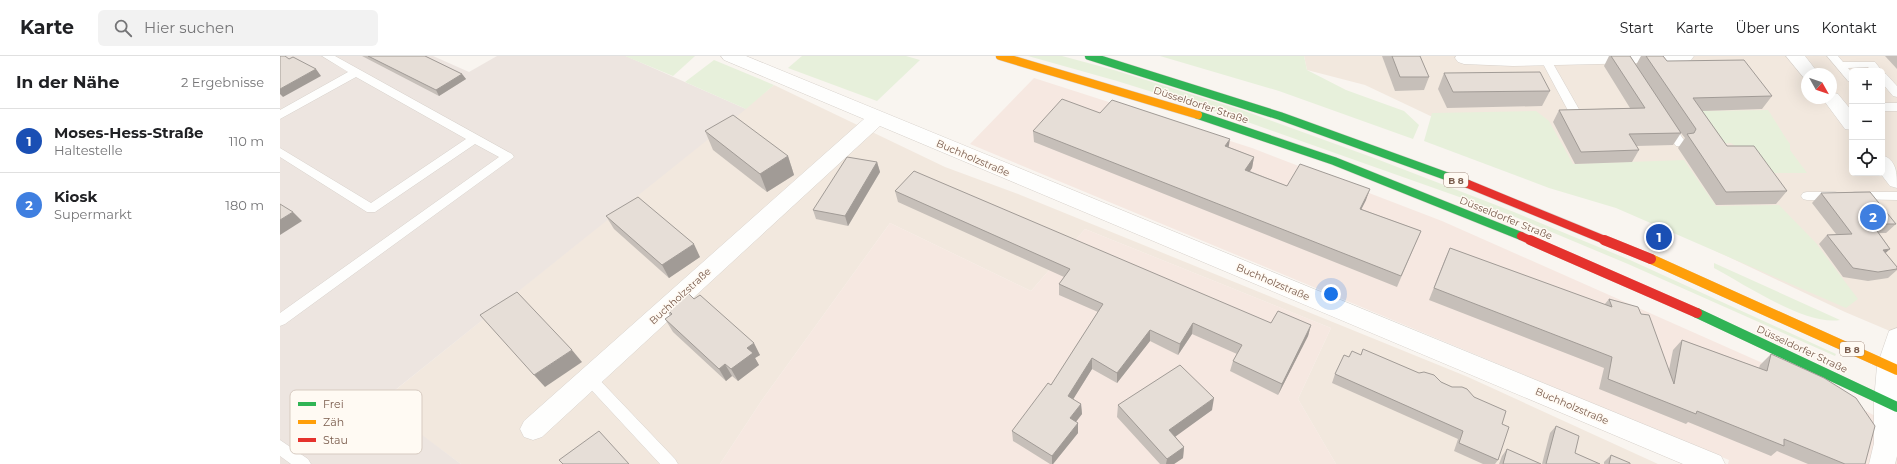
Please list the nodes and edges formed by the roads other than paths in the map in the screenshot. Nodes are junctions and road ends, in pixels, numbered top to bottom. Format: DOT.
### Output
graph roads {
  1 [pos="327,56"];
  2 [pos="730,56"];
  3 [pos="1000,56"];
  4 [pos="1089,56"];
  5 [pos="1685,56"];
  6 [pos="1795,56"];
  7 [pos="1832,56"];
  8 [pos="1464,58"];
  9 [pos="1546,60"];
  10 [pos="1840,65"];
  11 [pos="1805,68"];
  12 [pos="1874,68"];
  13 [pos="356,72"];
  14 [pos="1849,75"];
  15 [pos="1885,79"];
  16 [pos="1897,93"];
  17 [pos="1840,104"];
  18 [pos="1885,107"];
  19 [pos="1897,107"];
  20 [pos="280,115"];
  21 [pos="1662,117"];
  22 [pos="877,118"];
  23 [pos="1578,118"];
  24 [pos="1849,119"];
  25 [pos="474,138"];
  26 [pos="1680,143"];
  27 [pos="280,152"];
  28 [pos="1885,166"];
  29 [pos="1897,181"];
  30 [pos="1807,196"];
  31 [pos="1897,196"];
  32 [pos="280,320"];
  33 [pos="1897,338"];
  34 [pos="1893,368"];
  35 [pos="589,378"];
  36 [pos="1891,404"];
  37 [pos="533,429"];
  38 [pos="280,447"];
  39 [pos="303,464"];
  40 [pos="670,464"];
  41 [pos="1712,464"];
  42 [pos="1882,464"];
  1 -- 13 [label="lane"];
  2 -- 22 [label="street, Buchholzstraße"];
  3 -- 36 [label="main road, Düsseldorfer Straße"];
  4 -- 34 [label="main road, Düsseldorfer Straße / B 8"];
  5 -- 9 [label="street"];
  6 -- 11 [label="street"];
  7 -- 10 [label="lane"];
  8 -- 9 [label="street"];
  9 -- 23 [label="lane"];
  10 -- 12 [label="lane"];
  10 -- 14 [label="lane"];
  13 -- 20 [label="lane"];
  13 -- 25 [label="lane"];
  15 -- 16 [label="lane"];
  17 -- 24 [label="street"];
  18 -- 19 [label="lane"];
  21 -- 26 [label="lane"];
  22 -- 35 [label="street, Buchholzstraße"];
  22 -- 41 [label="street, Buchholzstraße"];
  25 -- 27 [label="lane"];
  25 -- 32 [label="lane"];
  28 -- 29 [label="street"];
  30 -- 31 [label="lane"];
  33 -- 34 [label="street"];
  34 -- 36 [label="street"];
  35 -- 37 [label="street, Buchholzstraße"];
  35 -- 40 [label="lane"];
  36 -- 42 [label="street"];
  38 -- 39 [label="lane"];
}
